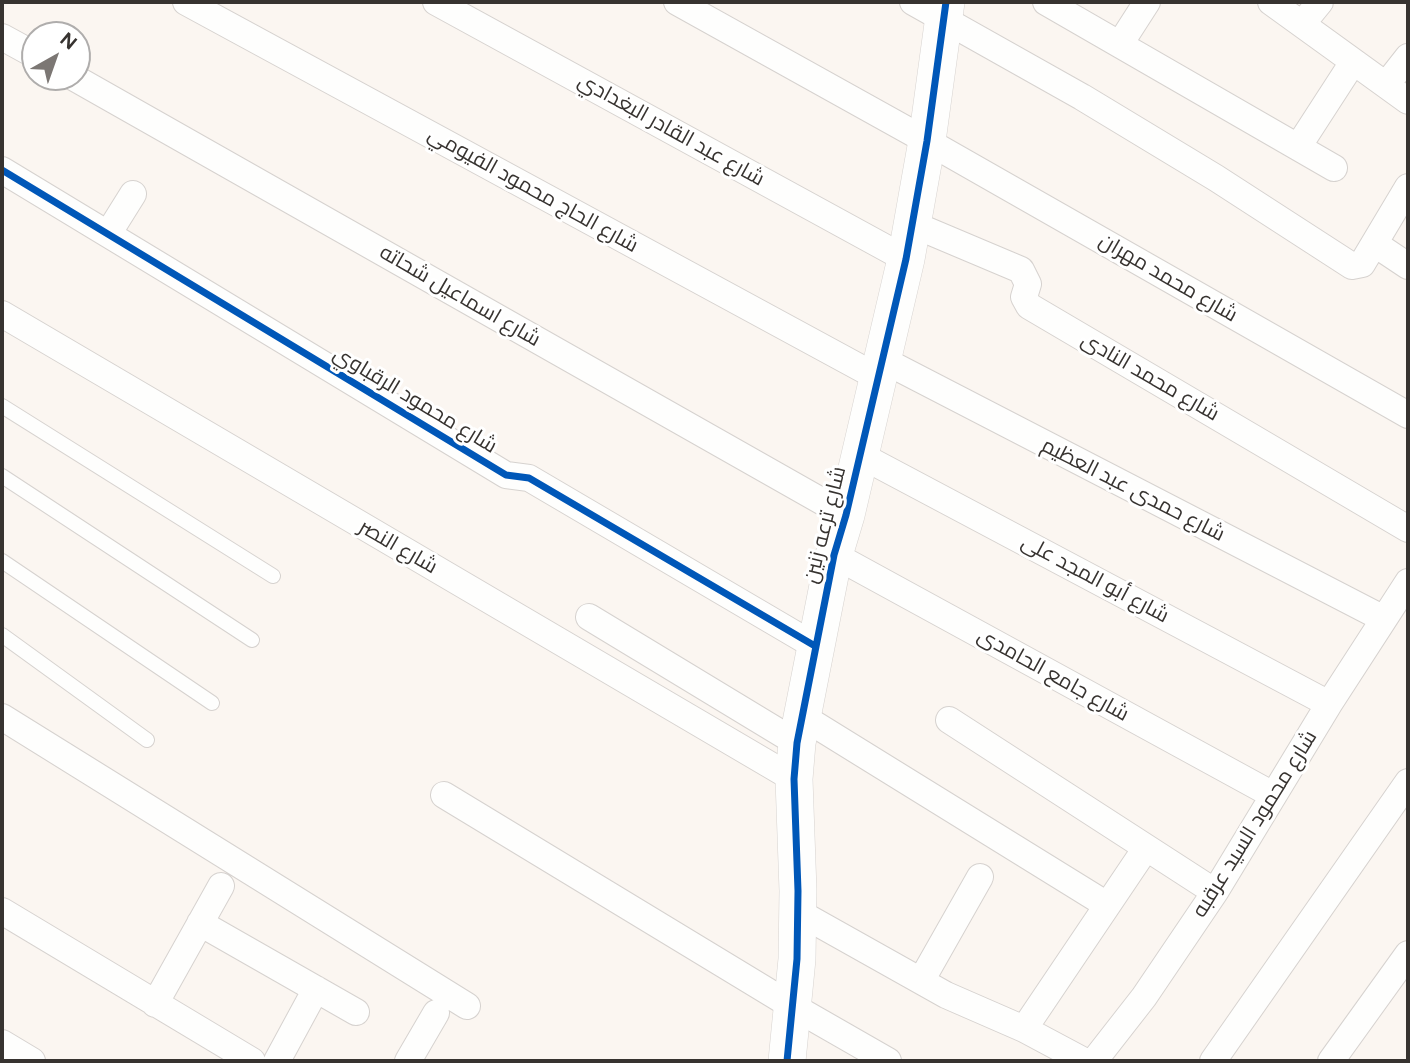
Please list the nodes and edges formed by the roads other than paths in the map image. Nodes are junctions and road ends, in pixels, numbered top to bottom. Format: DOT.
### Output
graph roads {
  1 [pos="186,2"];
  2 [pos="436,2"];
  3 [pos="677,2"];
  4 [pos="913,2"];
  5 [pos="1046,2"];
  6 [pos="1147,2"];
  7 [pos="1271,2"];
  8 [pos="1320,2"];
  9 [pos="946,10"];
  10 [pos="1302,24"];
  11 [pos="2,37"];
  12 [pos="1120,44"];
  13 [pos="21,47"];
  14 [pos="1408,57"];
  15 [pos="1353,62"];
  16 [pos="1386,85"];
  17 [pos="91,87"];
  18 [pos="1408,101"];
  19 [pos="928,141"];
  20 [pos="1298,147"];
  21 [pos="1334,168"];
  22 [pos="2,170"];
  23 [pos="1408,187"];
  24 [pos="133,194"];
  25 [pos="108,234"];
  26 [pos="909,242"];
  27 [pos="1370,251"];
  28 [pos="1408,266"];
  29 [pos="2,314"];
  30 [pos="881,369"];
  31 [pos="2,406"];
  32 [pos="1408,415"];
  33 [pos="860,455"];
  34 [pos="2,476"];
  35 [pos="846,514"];
  36 [pos="1408,529"];
  37 [pos="834,555"];
  38 [pos="2,561"];
  39 [pos="273,576"];
  40 [pos="1408,582"];
  41 [pos="589,617"];
  42 [pos="1384,620"];
  43 [pos="2,635"];
  44 [pos="252,640"];
  45 [pos="815,646"];
  46 [pos="212,703"];
  47 [pos="1329,704"];
  48 [pos="2,718"];
  49 [pos="949,720"];
  50 [pos="800,730"];
  51 [pos="147,740"];
  52 [pos="794,779"];
  53 [pos="1408,782"];
  54 [pos="444,795"];
  55 [pos="1273,796"];
  56 [pos="1146,848"];
  57 [pos="980,877"];
  58 [pos="221,886"];
  59 [pos="1215,892"];
  60 [pos="1107,905"];
  61 [pos="2,911"];
  62 [pos="798,912"];
  63 [pos="200,923"];
  64 [pos="1408,954"];
  65 [pos="920,981"];
  66 [pos="316,989"];
  67 [pos="155,1003"];
  68 [pos="467,1006"];
  69 [pos="792,1006"];
  70 [pos="356,1012"];
  71 [pos="436,1013"];
  72 [pos="1024,1028"];
  73 [pos="2,1043"];
  74 [pos="32,1061"];
  75 [pos="251,1061"];
  76 [pos="277,1061"];
  77 [pos="408,1061"];
  78 [pos="787,1061"];
  79 [pos="888,1061"];
  80 [pos="1084,1061"];
  81 [pos="1094,1061"];
  82 [pos="1213,1061"];
  83 [pos="1331,1061"];
  1 -- 30 [label="street, شارع الحاج محمود الفيومي"];
  2 -- 26 [label="street, شارع عبد القادر البغدادي"];
  3 -- 19 [label="street, شارع محمد مهران"];
  4 -- 9 [label="street"];
  5 -- 12 [label="street"];
  6 -- 12 [label="street"];
  7 -- 10 [label="street"];
  8 -- 10 [label="street"];
  9 -- 19 [label="street, شارع ترعه زنين"];
  9 -- 27 [label="street"];
  10 -- 15 [label="street"];
  11 -- 13 [label="street"];
  12 -- 20 [label="street"];
  14 -- 16 [label="street"];
  15 -- 16 [label="street"];
  15 -- 20 [label="street"];
  16 -- 18 [label="street"];
  17 -- 35 [label="street, شارع اسماعيل شحاته"];
  19 -- 26 [label="street, شارع ترعه زنين"];
  19 -- 32 [label="street, شارع محمد مهران"];
  20 -- 21 [label="street"];
  22 -- 25 [label="street, شارع محمود الرقباوي"];
  23 -- 27 [label="street"];
  24 -- 25 [label="street"];
  25 -- 45 [label="street, شارع محمود الرقباوي"];
  26 -- 30 [label="street, شارع ترعه زنين"];
  26 -- 36 [label="street, شارع محمد النادى"];
  27 -- 28 [label="street"];
  29 -- 52 [label="street, شارع النصر"];
  30 -- 33 [label="street, شارع ترعه زنين"];
  30 -- 42 [label="street, شارع حمدى عبد العظيم"];
  31 -- 39 [label="lane"];
  33 -- 35 [label="street, شارع ترعه زنين"];
  33 -- 47 [label="street, شارع أبو المجد على"];
  34 -- 44 [label="lane"];
  35 -- 37 [label="street, شارع ترعه زنين"];
  37 -- 45 [label="street, شارع ترعه زنين"];
  37 -- 55 [label="street, شارع جامع الحامدى"];
  38 -- 46 [label="lane"];
  40 -- 42 [label="street, شارع محمود السيد عرقبه"];
  41 -- 50 [label="street"];
  42 -- 47 [label="street, شارع محمود السيد عرقبه"];
  43 -- 51 [label="lane"];
  45 -- 50 [label="street, شارع ترعه زنين"];
  47 -- 55 [label="street, شارع محمود السيد عرقبه"];
  48 -- 68 [label="street"];
  49 -- 56 [label="street"];
  50 -- 52 [label="street, شارع ترعه زنين"];
  50 -- 60 [label="street"];
  52 -- 62 [label="street, شارع ترعه زنين"];
  53 -- 82 [label="street"];
  54 -- 69 [label="street"];
  55 -- 59 [label="street, شارع محمود السيد عرقبه"];
  56 -- 59 [label="street"];
  56 -- 60 [label="street"];
  57 -- 65 [label="street"];
  58 -- 63 [label="street"];
  59 -- 81 [label="street, شارع محمود السيد عرقبه"];
  60 -- 72 [label="street"];
  61 -- 67 [label="street"];
  62 -- 65 [label="street"];
  62 -- 69 [label="street, شارع ترعه زنين"];
  63 -- 66 [label="street"];
  63 -- 67 [label="street"];
  64 -- 83 [label="street"];
  65 -- 72 [label="street"];
  66 -- 70 [label="street"];
  66 -- 76 [label="street"];
  67 -- 75 [label="street"];
  69 -- 78 [label="street, شارع ترعه زنين"];
  69 -- 79 [label="street"];
  71 -- 77 [label="street"];
  72 -- 80 [label="street"];
  73 -- 74 [label="street"];
}
